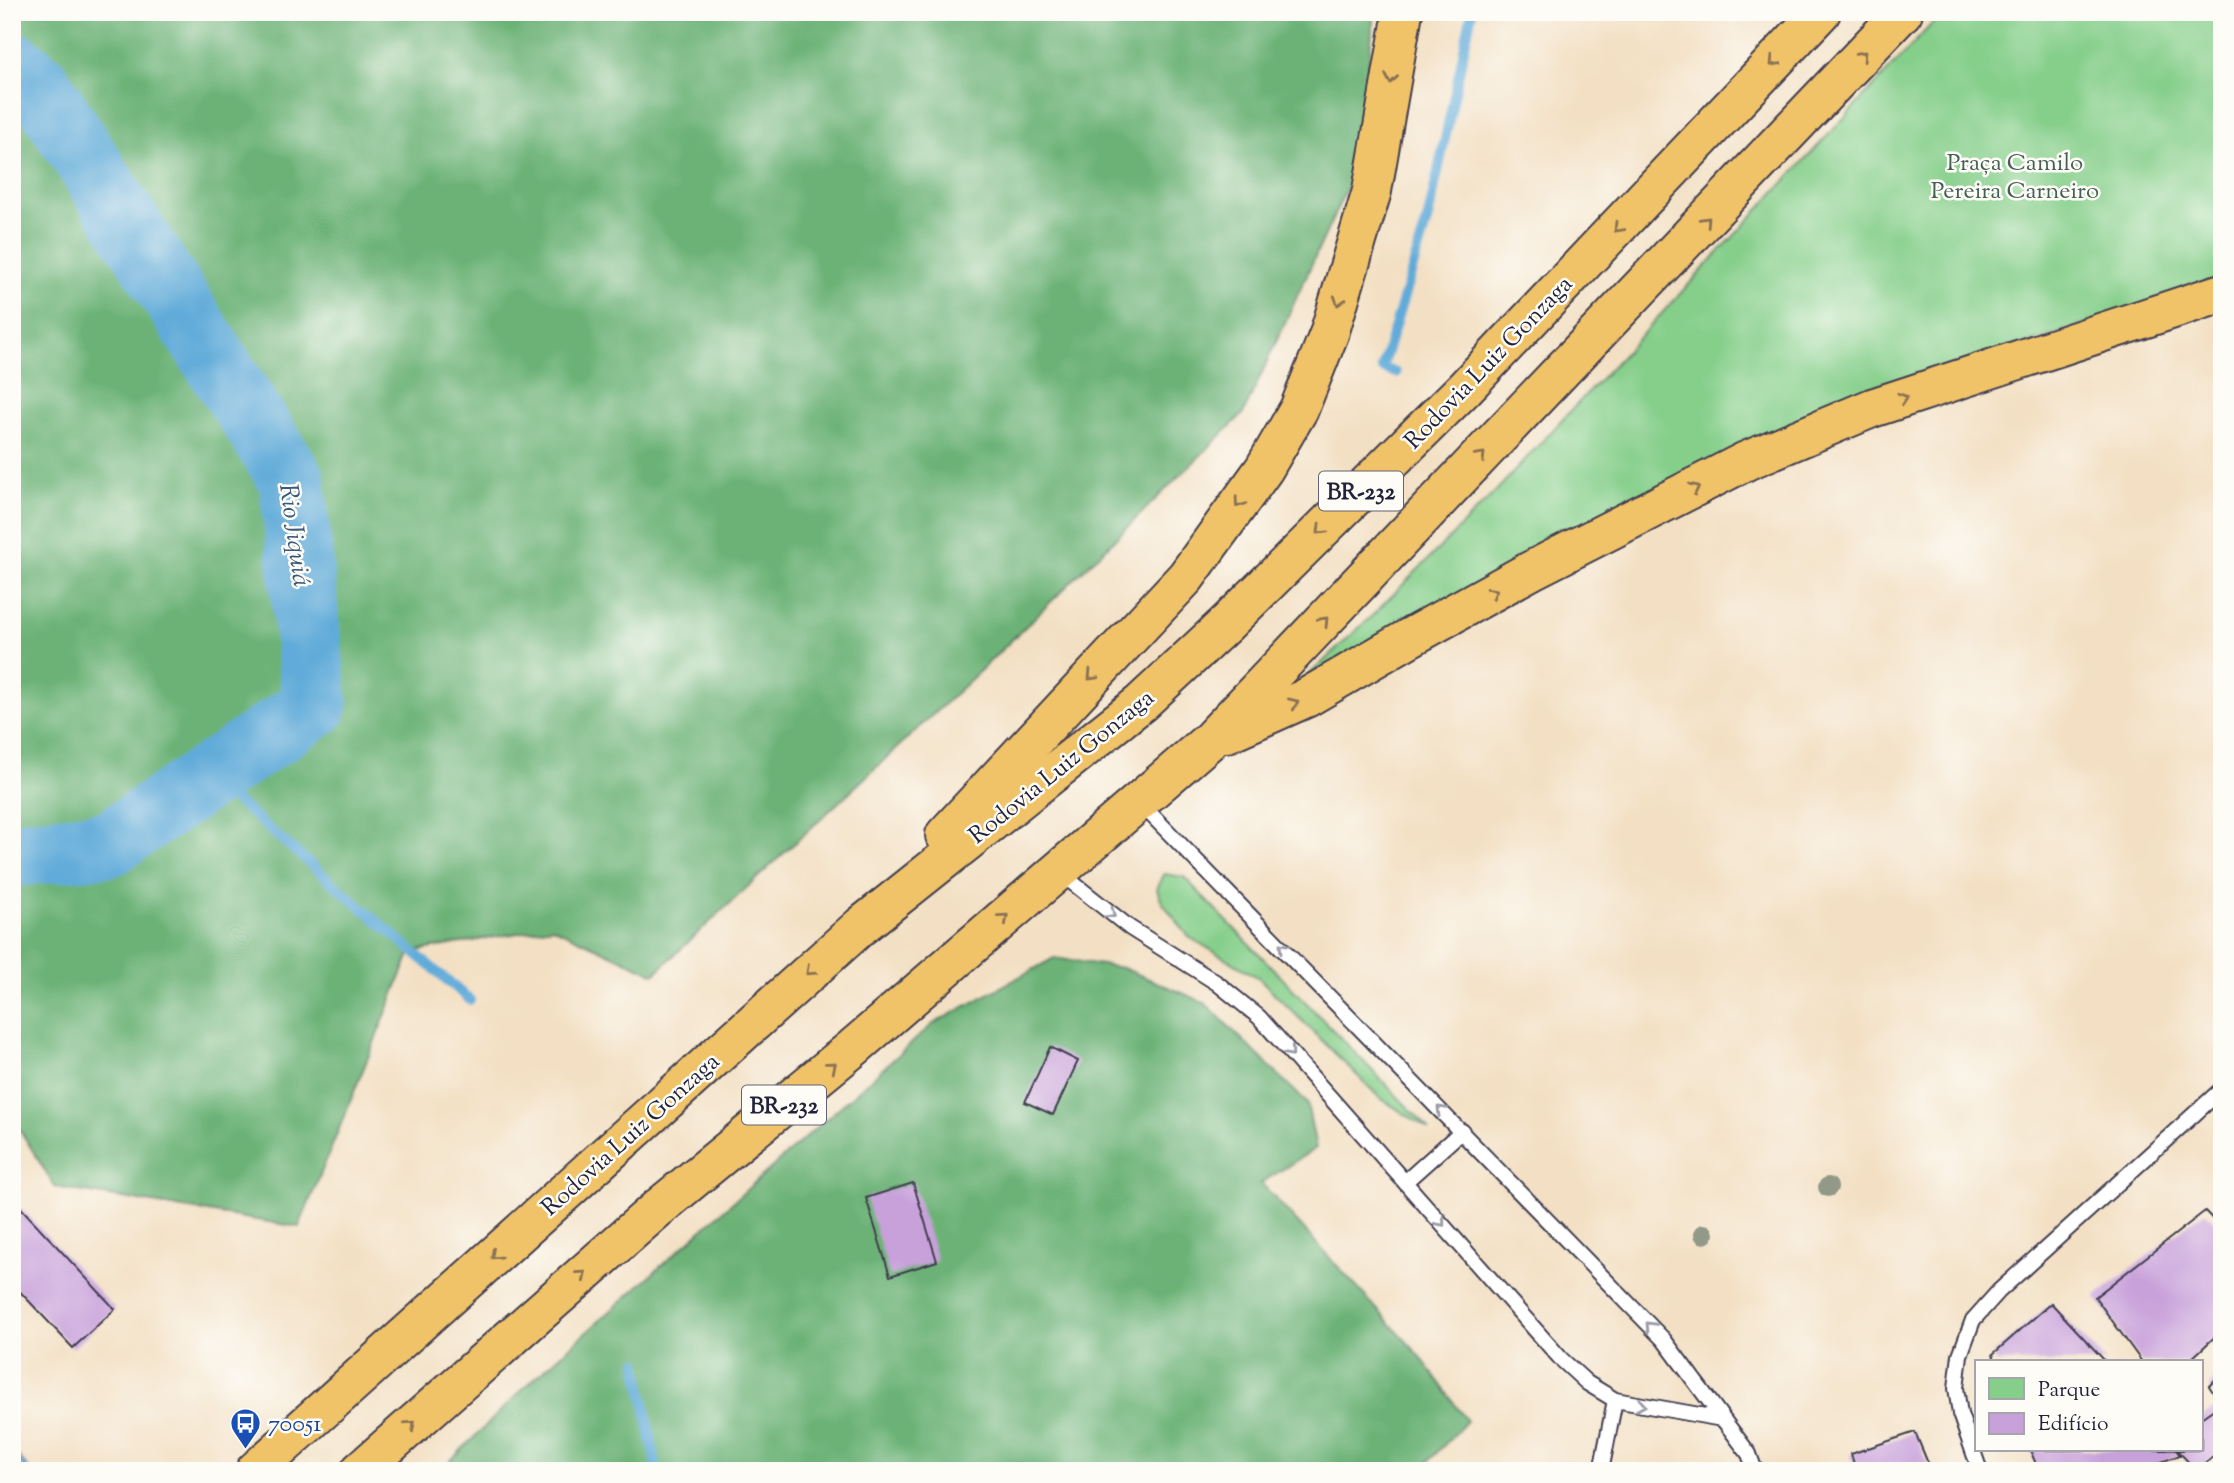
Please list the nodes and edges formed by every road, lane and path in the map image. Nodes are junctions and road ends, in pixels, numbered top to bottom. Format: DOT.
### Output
graph roads {
  1 [pos="1403,12"];
  2 [pos="1821,12"];
  3 [pos="1903,12"];
  4 [pos="2222,293"];
  5 [pos="1209,741"];
  6 [pos="1139,802"];
  7 [pos="1058,871"];
  8 [pos="860,926"];
  9 [pos="2222,1089"];
  10 [pos="1462,1131"];
  11 [pos="1405,1182"];
  12 [pos="1615,1400"];
  13 [pos="1722,1419"];
  14 [pos="255,1471"];
  15 [pos="360,1471"];
  16 [pos="1601,1471"];
  17 [pos="1755,1471"];
  18 [pos="1980,1471"];
  1 -- 8 [label="highway, one-way"];
  2 -- 8 [label="highway, Rodovia Luiz Gonzaga / BR-232, one-way"];
  5 -- 3 [label="highway, BR-232, one-way"];
  5 -- 4 [label="highway, one-way"];
  5 -- 6 [label="highway, BR-232"];
  6 -- 7 [label="highway, BR-232"];
  10 -- 6 [label="lane, one-way"];
  7 -- 11 [label="lane, one-way"];
  15 -- 7 [label="highway, BR-232, one-way"];
  8 -- 14 [label="highway, Rodovia Luiz Gonzaga / BR-232, one-way"];
  9 -- 18 [label="lane"];
  10 -- 11 [label="lane"];
  13 -- 10 [label="lane, one-way"];
  11 -- 12 [label="lane, one-way"];
  12 -- 13 [label="lane, one-way"];
  12 -- 16 [label="lane"];
  13 -- 17 [label="lane"];
}
